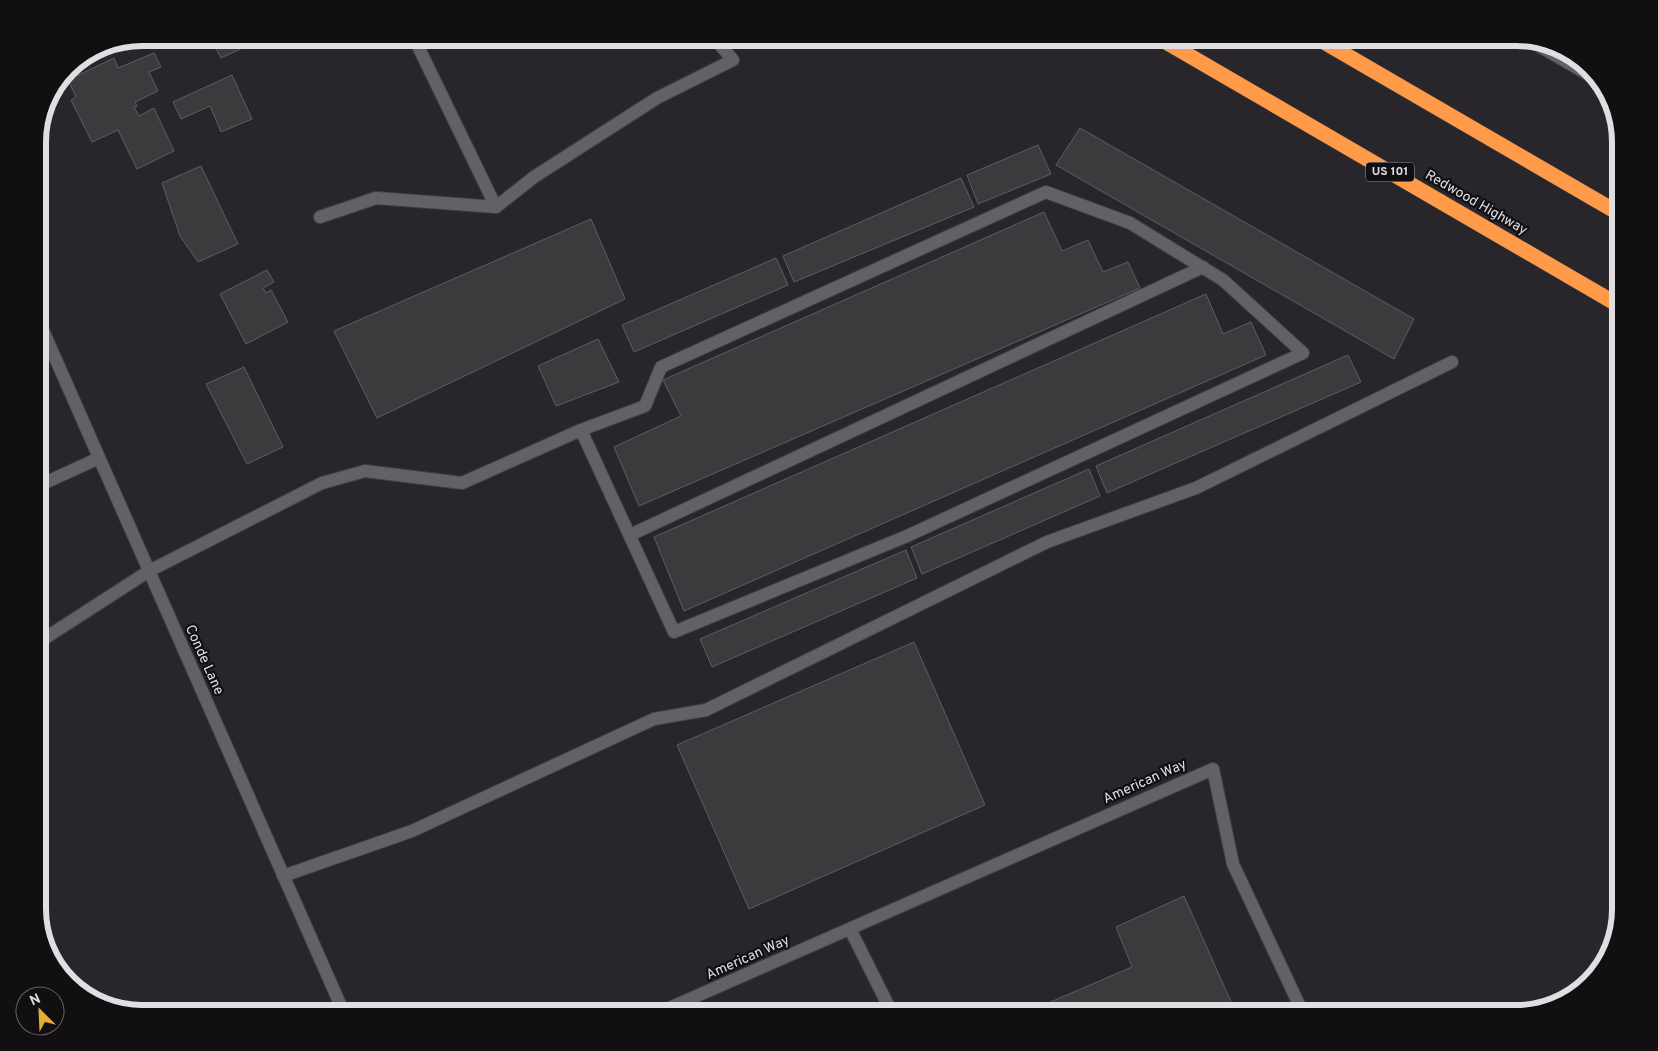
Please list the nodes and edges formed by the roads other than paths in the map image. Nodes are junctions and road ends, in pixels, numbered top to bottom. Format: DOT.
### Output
graph roads {
  1 [pos="418,46"];
  2 [pos="721,46"];
  3 [pos="1174,46"];
  4 [pos="1331,46"];
  5 [pos="1553,54"];
  6 [pos="1572,65"];
  7 [pos="496,207"];
  8 [pos="1612,209"];
  9 [pos="320,217"];
  10 [pos="1202,267"];
  11 [pos="1612,301"];
  12 [pos="46,336"];
  13 [pos="1452,362"];
  14 [pos="581,430"];
  15 [pos="99,458"];
  16 [pos="46,482"];
  17 [pos="630,536"];
  18 [pos="149,571"];
  19 [pos="46,637"];
  20 [pos="283,876"];
  21 [pos="850,929"];
  22 [pos="340,1005"];
  23 [pos="686,1005"];
  24 [pos="888,1005"];
  25 [pos="1299,1005"];
  1 -- 7 [label="street"];
  2 -- 7 [label="street"];
  3 -- 11 [label="highway, Redwood Highway / US 101"];
  4 -- 8 [label="highway"];
  5 -- 6 [label="street"];
  7 -- 9 [label="street"];
  10 -- 14 [label="street"];
  10 -- 17 [label="street"];
  10 -- 17 [label="street"];
  12 -- 15 [label="street, Conde Lane"];
  13 -- 20 [label="street"];
  14 -- 17 [label="street"];
  14 -- 18 [label="street"];
  15 -- 16 [label="street"];
  15 -- 18 [label="street, Conde Lane"];
  18 -- 19 [label="street"];
  18 -- 20 [label="street, Conde Lane"];
  20 -- 22 [label="street, Conde Lane"];
  21 -- 23 [label="street, American Way"];
  21 -- 24 [label="street"];
  21 -- 25 [label="street, American Way"];
}
